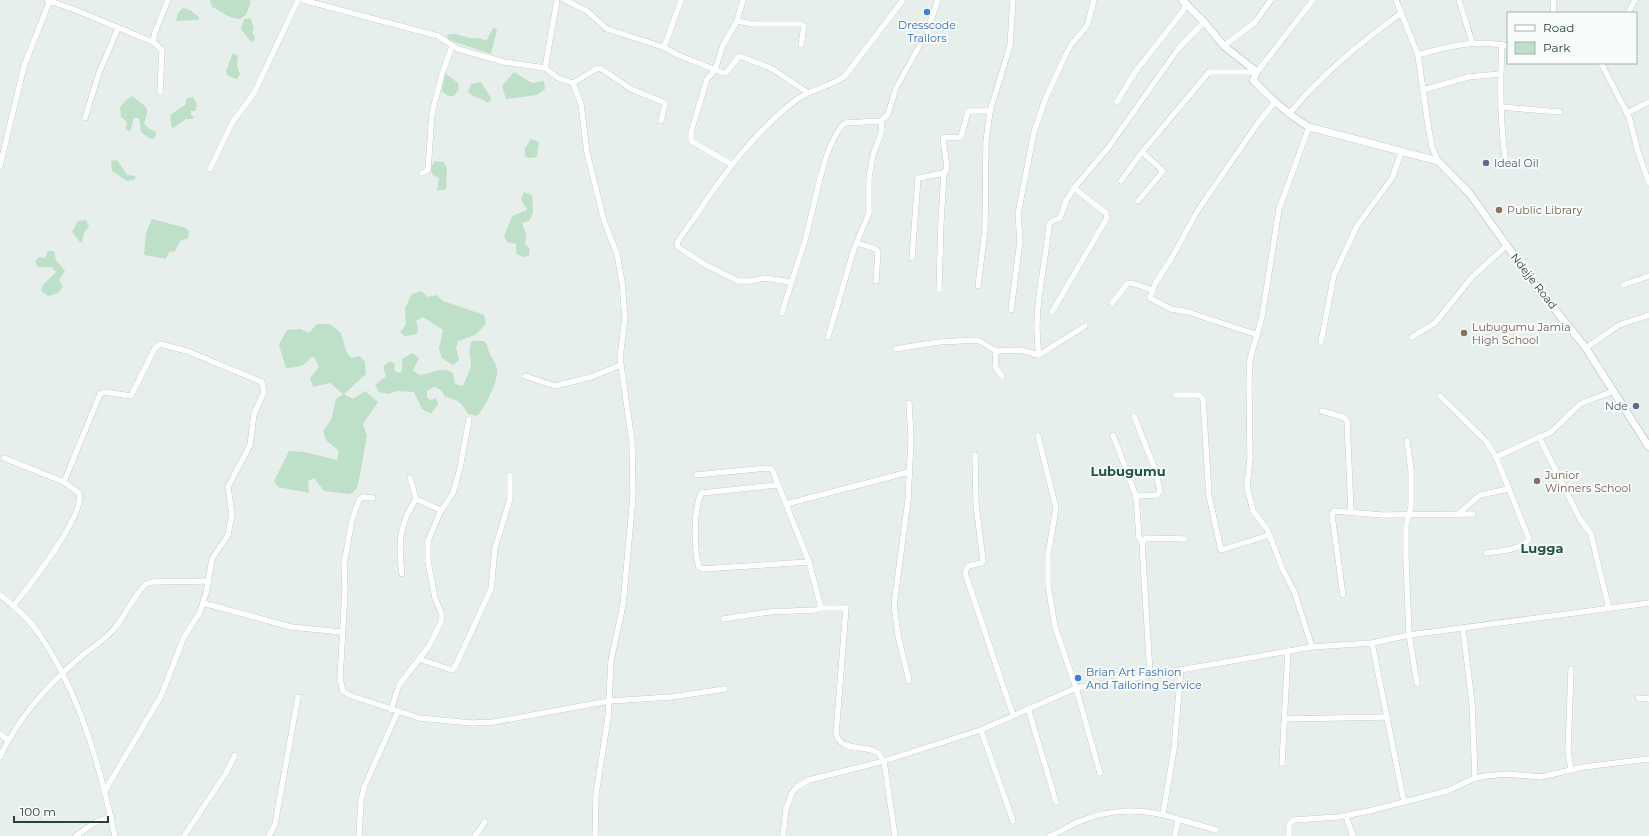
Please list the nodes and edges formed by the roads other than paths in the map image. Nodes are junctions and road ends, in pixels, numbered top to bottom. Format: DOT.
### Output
graph roads {
  1 [pos="49,0"];
  2 [pos="168,0"];
  3 [pos="298,0"];
  4 [pos="303,0"];
  5 [pos="557,0"];
  6 [pos="564,0"];
  7 [pos="681,0"];
  8 [pos="743,0"];
  9 [pos="903,0"];
  10 [pos="938,0"];
  11 [pos="1013,0"];
  12 [pos="1094,0"];
  13 [pos="1271,0"];
  14 [pos="1313,0"];
  15 [pos="1396,0"];
  16 [pos="1459,0"];
  17 [pos="1552,0"];
  18 [pos="1635,0"];
  19 [pos="1184,2"];
  20 [pos="1554,12"];
  21 [pos="1629,12"];
  22 [pos="1401,13"];
  23 [pos="737,21"];
  24 [pos="1204,22"];
  25 [pos="118,28"];
  26 [pos="153,42"];
  27 [pos="1472,42"];
  28 [pos="801,45"];
  29 [pos="1505,45"];
  30 [pos="452,46"];
  31 [pos="663,46"];
  32 [pos="1224,46"];
  33 [pos="1418,55"];
  34 [pos="1602,64"];
  35 [pos="545,68"];
  36 [pos="714,70"];
  37 [pos="1257,72"];
  38 [pos="1500,74"];
  39 [pos="573,83"];
  40 [pos="1423,90"];
  41 [pos="160,92"];
  42 [pos="807,92"];
  43 [pos="1117,102"];
  44 [pos="1649,102"];
  45 [pos="1274,103"];
  46 [pos="1501,107"];
  47 [pos="990,111"];
  48 [pos="1560,112"];
  49 [pos="1627,113"];
  50 [pos="1289,114"];
  51 [pos="85,118"];
  52 [pos="661,121"];
  53 [pos="881,121"];
  54 [pos="1308,126"];
  55 [pos="1402,151"];
  56 [pos="1142,152"];
  57 [pos="1505,157"];
  58 [pos="1438,161"];
  59 [pos="731,164"];
  60 [pos="0,166"];
  61 [pos="210,169"];
  62 [pos="944,172"];
  63 [pos="422,173"];
  64 [pos="1121,181"];
  65 [pos="1649,183"];
  66 [pos="1074,188"];
  67 [pos="1138,201"];
  68 [pos="856,243"];
  69 [pos="1506,246"];
  70 [pos="912,258"];
  71 [pos="1649,276"];
  72 [pos="876,281"];
  73 [pos="791,282"];
  74 [pos="1623,285"];
  75 [pos="978,286"];
  76 [pos="939,290"];
  77 [pos="1152,290"];
  78 [pos="1112,303"];
  79 [pos="1010,310"];
  80 [pos="782,312"];
  81 [pos="1052,312"];
  82 [pos="1649,316"];
  83 [pos="1085,326"];
  84 [pos="1258,335"];
  85 [pos="828,337"];
  86 [pos="1412,337"];
  87 [pos="1321,342"];
  88 [pos="895,348"];
  89 [pos="1586,348"];
  90 [pos="996,351"];
  91 [pos="1039,355"];
  92 [pos="621,366"];
  93 [pos="525,376"];
  94 [pos="1002,376"];
  95 [pos="1614,391"];
  96 [pos="1175,395"];
  97 [pos="1440,396"];
  98 [pos="909,403"];
  99 [pos="1322,411"];
  100 [pos="1134,416"];
  101 [pos="469,419"];
  102 [pos="1113,435"];
  103 [pos="1038,436"];
  104 [pos="1539,437"];
  105 [pos="1407,441"];
  106 [pos="1649,447"];
  107 [pos="975,455"];
  108 [pos="1496,457"];
  109 [pos="4,458"];
  110 [pos="909,472"];
  111 [pos="510,475"];
  112 [pos="696,475"];
  113 [pos="410,478"];
  114 [pos="64,482"];
  115 [pos="778,485"];
  116 [pos="1508,489"];
  117 [pos="1136,496"];
  118 [pos="372,498"];
  119 [pos="416,499"];
  120 [pos="786,504"];
  121 [pos="441,511"];
  122 [pos="1351,512"];
  123 [pos="1408,514"];
  124 [pos="1458,514"];
  125 [pos="1473,514"];
  126 [pos="1269,536"];
  127 [pos="1185,539"];
  128 [pos="1142,541"];
  129 [pos="1486,553"];
  130 [pos="809,562"];
  131 [pos="402,574"];
  132 [pos="208,581"];
  133 [pos="0,595"];
  134 [pos="1343,595"];
  135 [pos="202,603"];
  136 [pos="1649,603"];
  137 [pos="13,606"];
  138 [pos="822,608"];
  139 [pos="1609,609"];
  140 [pos="723,619"];
  141 [pos="1464,629"];
  142 [pos="342,632"];
  143 [pos="1409,635"];
  144 [pos="1372,643"];
  145 [pos="1312,647"];
  146 [pos="1288,651"];
  147 [pos="419,658"];
  148 [pos="1181,669"];
  149 [pos="1571,669"];
  150 [pos="62,673"];
  151 [pos="1150,674"];
  152 [pos="909,681"];
  153 [pos="1417,683"];
  154 [pos="1076,688"];
  155 [pos="725,689"];
  156 [pos="298,697"];
  157 [pos="1638,698"];
  158 [pos="1649,699"];
  159 [pos="609,701"];
  160 [pos="1028,708"];
  161 [pos="392,710"];
  162 [pos="398,711"];
  163 [pos="1013,715"];
  164 [pos="1387,717"];
  165 [pos="1285,719"];
  166 [pos="981,730"];
  167 [pos="0,734"];
  168 [pos="8,740"];
  169 [pos="235,755"];
  170 [pos="0,757"];
  171 [pos="1649,759"];
  172 [pos="884,761"];
  173 [pos="1282,763"];
  174 [pos="1571,770"];
  175 [pos="1100,773"];
  176 [pos="1475,778"];
  177 [pos="104,792"];
  178 [pos="1056,802"];
  179 [pos="1404,802"];
  180 [pos="1163,814"];
  181 [pos="111,816"];
  182 [pos="1346,816"];
  183 [pos="1178,819"];
  184 [pos="1013,821"];
  185 [pos="484,822"];
  186 [pos="1216,830"];
  187 [pos="1061,834"];
  188 [pos="76,836"];
  189 [pos="115,836"];
  190 [pos="184,836"];
  191 [pos="269,836"];
  192 [pos="359,836"];
  193 [pos="475,836"];
  194 [pos="595,836"];
  195 [pos="783,836"];
  196 [pos="895,836"];
  197 [pos="1050,836"];
  198 [pos="1175,836"];
  199 [pos="1289,836"];
  200 [pos="1353,836"];
  1 -- 25 [label="street"];
  1 -- 60 [label="street"];
  2 -- 26 [label="street"];
  3 -- 61 [label="street"];
  4 -- 30 [label="street"];
  5 -- 35 [label="street"];
  6 -- 31 [label="street"];
  7 -- 31 [label="street"];
  8 -- 23 [label="street"];
  9 -- 42 [label="street"];
  10 -- 53 [label="street"];
  11 -- 47 [label="street"];
  12 -- 79 [label="street"];
  13 -- 32 [label="street"];
  14 -- 37 [label="street"];
  15 -- 22 [label="street"];
  16 -- 27 [label="street"];
  17 -- 20 [label="street"];
  18 -- 21 [label="street"];
  19 -- 24 [label="street"];
  19 -- 43 [label="street"];
  22 -- 33 [label="street"];
  22 -- 50 [label="street"];
  23 -- 28 [label="street"];
  23 -- 36 [label="street"];
  24 -- 32 [label="street"];
  24 -- 66 [label="street"];
  25 -- 26 [label="street"];
  25 -- 51 [label="street"];
  26 -- 41 [label="street"];
  27 -- 29 [label="street"];
  27 -- 33 [label="street"];
  29 -- 38 [label="street"];
  30 -- 35 [label="street"];
  30 -- 63 [label="street"];
  31 -- 36 [label="street"];
  32 -- 37 [label="street"];
  33 -- 40 [label="street"];
  34 -- 49 [label="street"];
  35 -- 39 [label="street"];
  36 -- 42 [label="street"];
  36 -- 59 [label="street"];
  37 -- 45 [label="street"];
  37 -- 56 [label="street"];
  38 -- 40 [label="street"];
  38 -- 46 [label="street"];
  39 -- 52 [label="street"];
  39 -- 92 [label="street"];
  40 -- 58 [label="street"];
  42 -- 59 [label="street"];
  44 -- 49 [label="street"];
  45 -- 50 [label="street"];
  45 -- 77 [label="street"];
  46 -- 48 [label="street"];
  46 -- 57 [label="street"];
  47 -- 62 [label="street"];
  47 -- 75 [label="street"];
  49 -- 65 [label="street"];
  50 -- 54 [label="street"];
  53 -- 68 [label="street"];
  53 -- 73 [label="street"];
  54 -- 55 [label="street"];
  54 -- 84 [label="street"];
  55 -- 58 [label="street"];
  55 -- 87 [label="street"];
  56 -- 64 [label="street"];
  56 -- 67 [label="street"];
  58 -- 69 [label="street, Ndejje Road"];
  59 -- 73 [label="street"];
  62 -- 70 [label="street"];
  62 -- 76 [label="street"];
  66 -- 81 [label="street"];
  66 -- 91 [label="street"];
  68 -- 72 [label="street"];
  68 -- 85 [label="street"];
  69 -- 86 [label="street"];
  69 -- 89 [label="street, Ndejje Road"];
  71 -- 74 [label="street"];
  73 -- 80 [label="street"];
  77 -- 78 [label="street"];
  77 -- 84 [label="street"];
  82 -- 89 [label="street"];
  83 -- 91 [label="street"];
  84 -- 126 [label="street"];
  88 -- 90 [label="street"];
  89 -- 95 [label="street, Ndejje Road"];
  90 -- 91 [label="street"];
  90 -- 94 [label="street"];
  92 -- 93 [label="street"];
  92 -- 159 [label="street"];
  95 -- 104 [label="street"];
  95 -- 106 [label="street, Ndejje Road"];
  96 -- 126 [label="street"];
  97 -- 108 [label="street"];
  98 -- 110 [label="street"];
  99 -- 122 [label="street"];
  100 -- 117 [label="street"];
  101 -- 121 [label="street"];
  102 -- 117 [label="street"];
  103 -- 154 [label="street"];
  104 -- 108 [label="street"];
  104 -- 139 [label="street"];
  105 -- 123 [label="street"];
  107 -- 163 [label="street"];
  108 -- 116 [label="street"];
  109 -- 114 [label="street"];
  110 -- 120 [label="street"];
  110 -- 152 [label="street"];
  111 -- 147 [label="street"];
  112 -- 115 [label="street"];
  113 -- 119 [label="street"];
  114 -- 132 [label="street"];
  114 -- 137 [label="street"];
  115 -- 120 [label="street"];
  115 -- 130 [label="street"];
  116 -- 124 [label="street"];
  116 -- 129 [label="street"];
  117 -- 128 [label="street"];
  118 -- 142 [label="street"];
  119 -- 121 [label="street"];
  119 -- 131 [label="street"];
  120 -- 130 [label="street"];
  121 -- 147 [label="street"];
  122 -- 123 [label="street"];
  122 -- 134 [label="street"];
  123 -- 124 [label="street"];
  123 -- 143 [label="street"];
  124 -- 125 [label="street"];
  126 -- 145 [label="street"];
  127 -- 128 [label="street"];
  128 -- 151 [label="street"];
  130 -- 138 [label="street"];
  132 -- 135 [label="street"];
  132 -- 150 [label="street"];
  133 -- 137 [label="street"];
  135 -- 142 [label="street"];
  135 -- 177 [label="street"];
  136 -- 139 [label="street"];
  137 -- 150 [label="street"];
  138 -- 140 [label="street"];
  138 -- 172 [label="street"];
  139 -- 141 [label="street"];
  141 -- 143 [label="street"];
  141 -- 176 [label="street"];
  142 -- 161 [label="street"];
  143 -- 144 [label="street"];
  143 -- 153 [label="street"];
  144 -- 145 [label="street"];
  144 -- 164 [label="street"];
  145 -- 146 [label="street"];
  146 -- 148 [label="street"];
  146 -- 165 [label="street"];
  147 -- 161 [label="street"];
  148 -- 151 [label="street"];
  148 -- 180 [label="street"];
  149 -- 174 [label="street"];
  150 -- 168 [label="street"];
  150 -- 177 [label="street"];
  151 -- 154 [label="street"];
  154 -- 160 [label="street"];
  154 -- 175 [label="street"];
  155 -- 159 [label="street"];
  156 -- 191 [label="street"];
  157 -- 158 [label="street"];
  159 -- 162 [label="street"];
  159 -- 194 [label="street"];
  160 -- 163 [label="street"];
  160 -- 178 [label="street"];
  161 -- 162 [label="street"];
  162 -- 192 [label="street"];
  163 -- 166 [label="street"];
  164 -- 165 [label="street"];
  164 -- 179 [label="street"];
  165 -- 173 [label="street"];
  166 -- 172 [label="street"];
  166 -- 184 [label="street"];
  167 -- 168 [label="street"];
  168 -- 170 [label="street"];
  169 -- 190 [label="street"];
  171 -- 174 [label="street"];
  172 -- 195 [label="street"];
  172 -- 196 [label="street"];
  174 -- 176 [label="street"];
  176 -- 179 [label="street"];
  177 -- 181 [label="street"];
  179 -- 182 [label="street"];
  180 -- 183 [label="street"];
  180 -- 187 [label="street"];
  181 -- 188 [label="street"];
  181 -- 189 [label="street"];
  182 -- 199 [label="street"];
  182 -- 200 [label="street"];
  183 -- 186 [label="street"];
  183 -- 198 [label="street"];
  185 -- 193 [label="street"];
  187 -- 197 [label="street"];
}
